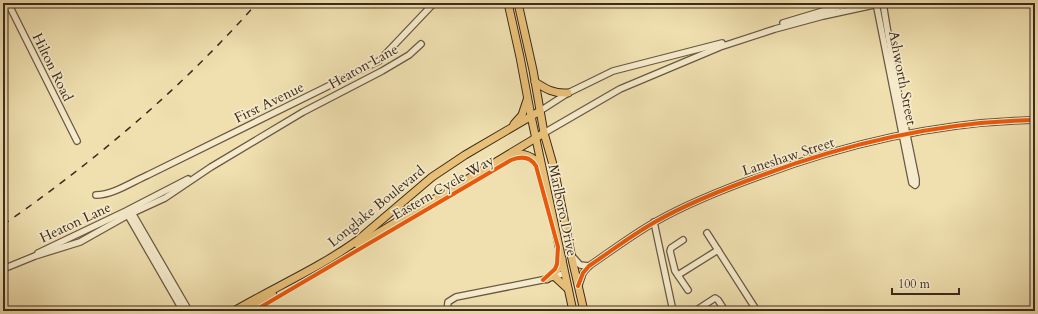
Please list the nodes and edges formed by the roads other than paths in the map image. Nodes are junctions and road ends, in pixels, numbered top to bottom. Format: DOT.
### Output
graph roads {
  1 [pos="8,3"];
  2 [pos="434,3"];
  3 [pos="508,3"];
  4 [pos="518,3"];
  5 [pos="854,3"];
  6 [pos="880,3"];
  7 [pos="733,42"];
  8 [pos="421,44"];
  9 [pos="535,82"];
  10 [pos="568,94"];
  11 [pos="527,96"];
  12 [pos="540,111"];
  13 [pos="531,116"];
  14 [pos="1035,120"];
  15 [pos="510,128"];
  16 [pos="544,133"];
  17 [pos="905,134"];
  18 [pos="536,138"];
  19 [pos="77,142"];
  20 [pos="502,157"];
  21 [pos="542,166"];
  22 [pos="96,195"];
  23 [pos="129,212"];
  24 [pos="654,222"];
  25 [pos="707,232"];
  26 [pos="683,240"];
  27 [pos="359,242"];
  28 [pos="718,250"];
  29 [pos="572,257"];
  30 [pos="562,259"];
  31 [pos="589,266"];
  32 [pos="3,269"];
  33 [pos="565,273"];
  34 [pos="678,275"];
  35 [pos="556,277"];
  36 [pos="547,279"];
  37 [pos="578,286"];
  38 [pos="569,290"];
  39 [pos="688,290"];
  40 [pos="183,311"];
  41 [pos="189,311"];
  42 [pos="234,311"];
  43 [pos="246,311"];
  44 [pos="447,311"];
  45 [pos="573,311"];
  46 [pos="584,311"];
  47 [pos="673,311"];
  48 [pos="695,311"];
  49 [pos="725,311"];
  50 [pos="757,311"];
  1 -- 19 [label="street, Hilton Road"];
  2 -- 22 [label="street, First Avenue"];
  3 -- 11 [label="main road, Marlboro Drive"];
  4 -- 9 [label="main road, Marlboro Drive"];
  5 -- 7 [label="street"];
  6 -- 7 [label="street"];
  6 -- 17 [label="street, Ashworth Street"];
  7 -- 10 [label="street"];
  7 -- 16 [label="street"];
  8 -- 23 [label="street, Heaton Lane"];
  9 -- 10 [label="main road"];
  9 -- 12 [label="main road, Marlboro Drive"];
  10 -- 12 [label="street"];
  11 -- 13 [label="main road, Marlboro Drive"];
  11 -- 15 [label="main road"];
  12 -- 13 [label="main road, Longlake Boulevard"];
  12 -- 16 [label="main road, Marlboro Drive"];
  13 -- 15 [label="main road, Longlake Boulevard"];
  13 -- 18 [label="main road, Marlboro Drive"];
  14 -- 17 [label="street, Laneshaw Street"];
  15 -- 27 [label="main road, Longlake Boulevard"];
  16 -- 18 [label="main road, Longlake Boulevard"];
  16 -- 29 [label="main road, Marlboro Drive"];
  17 -- 17 [label="street, Ashworth Street"];
  17 -- 24 [label="street, Laneshaw Street"];
  18 -- 20 [label="main road, Longlake Boulevard"];
  18 -- 21 [label="main road, Marlboro Drive"];
  20 -- 21 [label="main road"];
  20 -- 27 [label="main road, Longlake Boulevard"];
  21 -- 30 [label="main road, Marlboro Drive"];
  23 -- 32 [label="street, Heaton Lane"];
  23 -- 40 [label="street"];
  23 -- 41 [label="street"];
  24 -- 31 [label="street, Laneshaw Street"];
  24 -- 47 [label="street"];
  25 -- 28 [label="street"];
  26 -- 34 [label="street"];
  27 -- 42 [label="main road, Longlake Boulevard"];
  27 -- 43 [label="main road, Longlake Boulevard"];
  28 -- 34 [label="street"];
  28 -- 50 [label="street"];
  29 -- 31 [label="street"];
  29 -- 33 [label="main road"];
  29 -- 37 [label="main road, Marlboro Drive"];
  30 -- 33 [label="main road, Marlboro Drive"];
  30 -- 36 [label="main road"];
  31 -- 37 [label="street, Laneshaw Street"];
  33 -- 35 [label="street"];
  33 -- 38 [label="main road, Marlboro Drive"];
  34 -- 39 [label="street"];
  35 -- 36 [label="street"];
  35 -- 38 [label="main road"];
  36 -- 44 [label="street"];
  37 -- 46 [label="main road, Marlboro Drive"];
  38 -- 45 [label="main road, Marlboro Drive"];
  48 -- 49 [label="street"];
}
